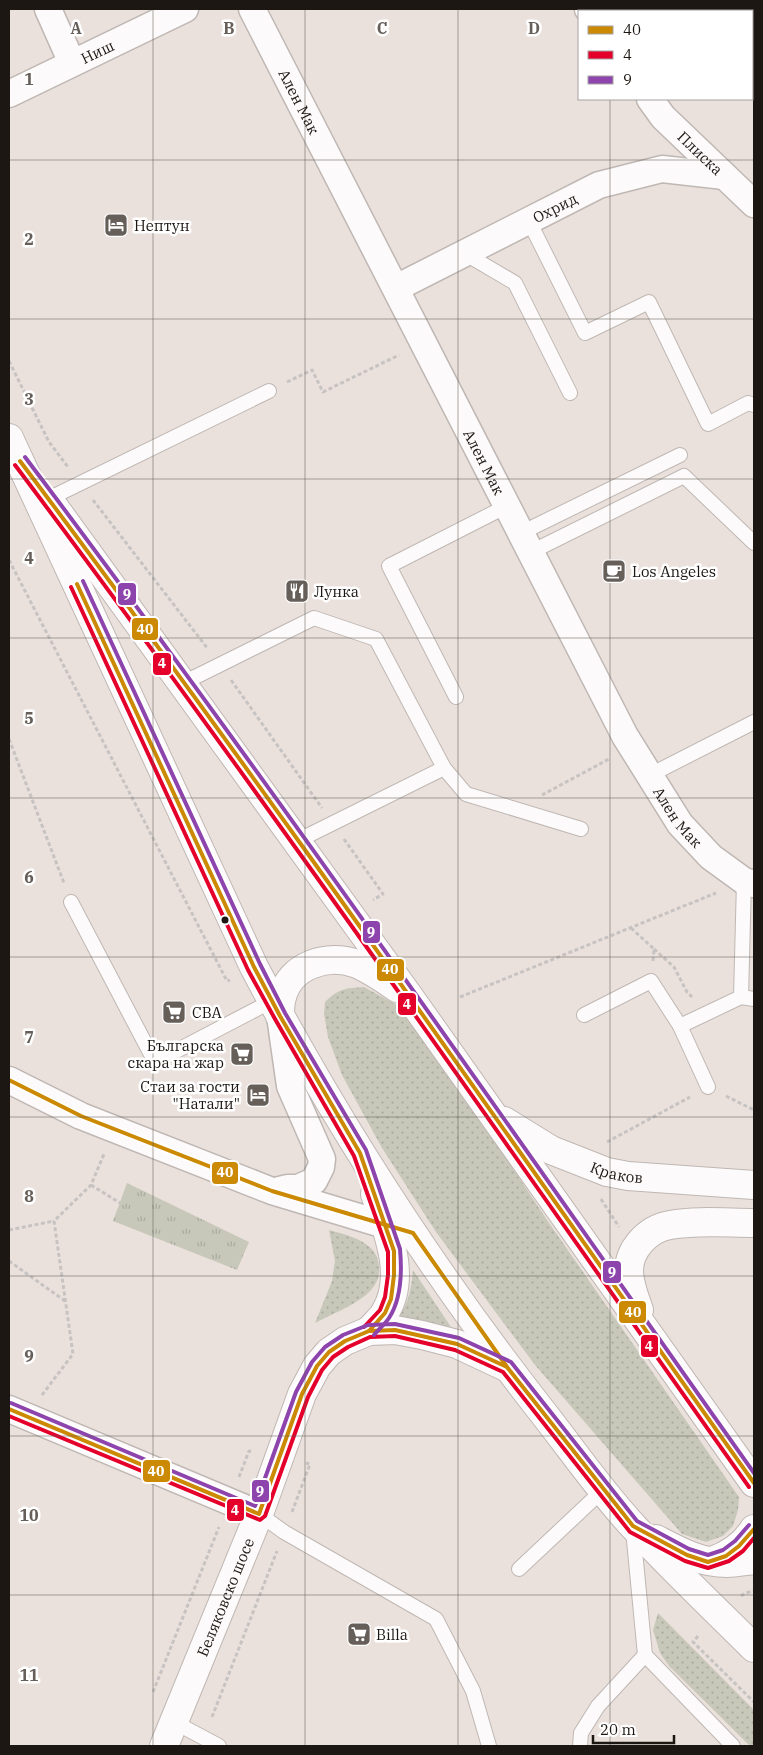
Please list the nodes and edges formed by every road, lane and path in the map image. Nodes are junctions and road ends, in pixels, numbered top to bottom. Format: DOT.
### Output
graph roads {
  1 [pos="48,9"];
  2 [pos="185,9"];
  3 [pos="252,9"];
  4 [pos="72,63"];
  5 [pos="9,94"];
  6 [pos="661,105"];
  7 [pos="724,176"];
  8 [pos="754,204"];
  9 [pos="528,221"];
  10 [pos="464,253"];
  11 [pos="396,288"];
  12 [pos="9,360"];
  13 [pos="380,364"];
  14 [pos="269,391"];
  15 [pos="570,393"];
  16 [pos="754,405"];
  17 [pos="680,455"];
  18 [pos="12,456"];
  19 [pos="80,483"];
  20 [pos="48,499"];
  21 [pos="507,506"];
  22 [pos="526,542"];
  23 [pos="754,543"];
  24 [pos="9,560"];
  25 [pos="220,665"];
  26 [pos="183,683"];
  27 [pos="456,696"];
  28 [pos="754,722"];
  29 [pos="9,739"];
  30 [pos="631,746"];
  31 [pos="444,768"];
  32 [pos="650,775"];
  33 [pos="517,809"];
  34 [pos="333,824"];
  35 [pos="581,829"];
  36 [pos="298,841"];
  37 [pos="749,883"];
  38 [pos="372,900"];
  39 [pos="71,902"];
  40 [pos="630,928"];
  41 [pos="654,949"];
  42 [pos="227,981"];
  43 [pos="650,981"];
  44 [pos="408,995"];
  45 [pos="460,997"];
  46 [pos="747,998"];
  47 [pos="276,1008"];
  48 [pos="710,1012"];
  49 [pos="584,1015"];
  50 [pos="680,1026"];
  51 [pos="9,1080"];
  52 [pos="708,1087"];
  53 [pos="754,1110"];
  54 [pos="493,1114"];
  55 [pos="105,1152"];
  56 [pos="360,1153"];
  57 [pos="576,1159"];
  58 [pos="91,1185"];
  59 [pos="754,1185"];
  60 [pos="272,1192"];
  61 [pos="596,1192"];
  62 [pos="120,1203"];
  63 [pos="54,1221"];
  64 [pos="754,1223"];
  65 [pos="386,1226"];
  66 [pos="9,1230"];
  67 [pos="623,1233"];
  68 [pos="413,1234"];
  69 [pos="9,1261"];
  70 [pos="65,1301"];
  71 [pos="644,1329"];
  72 [pos="369,1331"];
  73 [pos="507,1367"];
  74 [pos="42,1395"];
  75 [pos="9,1409"];
  76 [pos="729,1448"];
  77 [pos="249,1451"];
  78 [pos="754,1459"];
  79 [pos="310,1464"];
  80 [pos="754,1483"];
  81 [pos="604,1490"];
  82 [pos="229,1502"];
  83 [pos="259,1514"];
  84 [pos="633,1526"];
  85 [pos="754,1529"];
  86 [pos="284,1532"];
  87 [pos="754,1560"];
  88 [pos="708,1562"];
  89 [pos="519,1569"];
  90 [pos="698,1636"];
  91 [pos="754,1648"];
  92 [pos="645,1655"];
  93 [pos="153,1692"];
  94 [pos="754,1702"];
  95 [pos="212,1717"];
  96 [pos="169,1734"];
  97 [pos="219,1746"];
  98 [pos="489,1746"];
  99 [pos="580,1746"];
  100 [pos="734,1746"];
  1 -- 4 [label="street"];
  2 -- 4 [label="street, Ниш"];
  3 -- 11 [label="street, Ален Мак"];
  4 -- 5 [label="street, Ниш"];
  6 -- 7 [label="street, Плиска"];
  7 -- 8 [label="street, Плиска"];
  7 -- 9 [label="street, Охрид"];
  9 -- 10 [label="street, Охрид"];
  9 -- 16 [label="lane"];
  10 -- 11 [label="street, Охрид"];
  10 -- 15 [label="lane"];
  11 -- 21 [label="street, Ален Мак"];
  12 -- 19 [label="path"];
  13 -- 14 [label="path"];
  14 -- 19 [label="lane"];
  17 -- 22 [label="lane"];
  18 -- 20 [label="main road"];
  18 -- 47 [label="main road"];
  19 -- 20 [label="lane"];
  19 -- 25 [label="path"];
  20 -- 26 [label="main road"];
  21 -- 22 [label="street, Ален Мак"];
  21 -- 27 [label="lane"];
  22 -- 23 [label="lane"];
  22 -- 30 [label="street, Ален Мак"];
  24 -- 42 [label="path"];
  25 -- 26 [label="lane"];
  25 -- 31 [label="lane"];
  25 -- 34 [label="path"];
  26 -- 36 [label="main road"];
  28 -- 32 [label="lane"];
  29 -- 39 [label="path"];
  30 -- 32 [label="street, Ален Мак"];
  30 -- 33 [label="path"];
  31 -- 33 [label="lane"];
  31 -- 34 [label="lane"];
  32 -- 37 [label="street, Ален Мак"];
  33 -- 35 [label="lane"];
  34 -- 36 [label="lane"];
  34 -- 38 [label="path"];
  36 -- 44 [label="main road"];
  37 -- 40 [label="path"];
  37 -- 46 [label="lane"];
  39 -- 47 [label="lane"];
  40 -- 41 [label="path"];
  40 -- 45 [label="path"];
  41 -- 43 [label="path"];
  41 -- 48 [label="path"];
  43 -- 49 [label="lane"];
  43 -- 50 [label="lane"];
  44 -- 47 [label="main road"];
  44 -- 54 [label="main road"];
  46 -- 48 [label="lane"];
  47 -- 56 [label="main road"];
  47 -- 60 [label="street"];
  48 -- 50 [label="lane"];
  50 -- 52 [label="lane"];
  51 -- 60 [label="street"];
  52 -- 53 [label="path"];
  52 -- 57 [label="path"];
  54 -- 57 [label="main road, Краков"];
  54 -- 71 [label="main road"];
  55 -- 58 [label="path"];
  56 -- 65 [label="main road, Беляковско шосе"];
  56 -- 68 [label="main road"];
  57 -- 59 [label="main road, Краков"];
  58 -- 62 [label="path"];
  58 -- 63 [label="path"];
  60 -- 65 [label="street"];
  61 -- 67 [label="path"];
  63 -- 66 [label="path"];
  63 -- 70 [label="path"];
  64 -- 71 [label="main road"];
  65 -- 68 [label="street"];
  65 -- 72 [label="main road, Беляковско шосе"];
  68 -- 73 [label="main road"];
  69 -- 70 [label="path"];
  70 -- 74 [label="path"];
  71 -- 76 [label="main road"];
  72 -- 73 [label="main road, Беляковско шосе"];
  72 -- 83 [label="main road, Беляковско шосе"];
  73 -- 81 [label="main road"];
  75 -- 82 [label="street"];
  76 -- 78 [label="main road"];
  76 -- 80 [label="main road"];
  77 -- 82 [label="path"];
  79 -- 86 [label="path"];
  81 -- 84 [label="main road"];
  81 -- 89 [label="lane"];
  82 -- 83 [label="street"];
  82 -- 93 [label="path"];
  83 -- 86 [label="lane"];
  83 -- 96 [label="main road, Беляковско шосе"];
  84 -- 88 [label="main road"];
  84 -- 91 [label="main road"];
  84 -- 92 [label="lane"];
  85 -- 88 [label="main road"];
  86 -- 95 [label="path"];
  86 -- 98 [label="lane"];
  87 -- 88 [label="main road"];
  90 -- 94 [label="path"];
  92 -- 99 [label="lane"];
  92 -- 100 [label="lane"];
  96 -- 97 [label="lane"];
}
